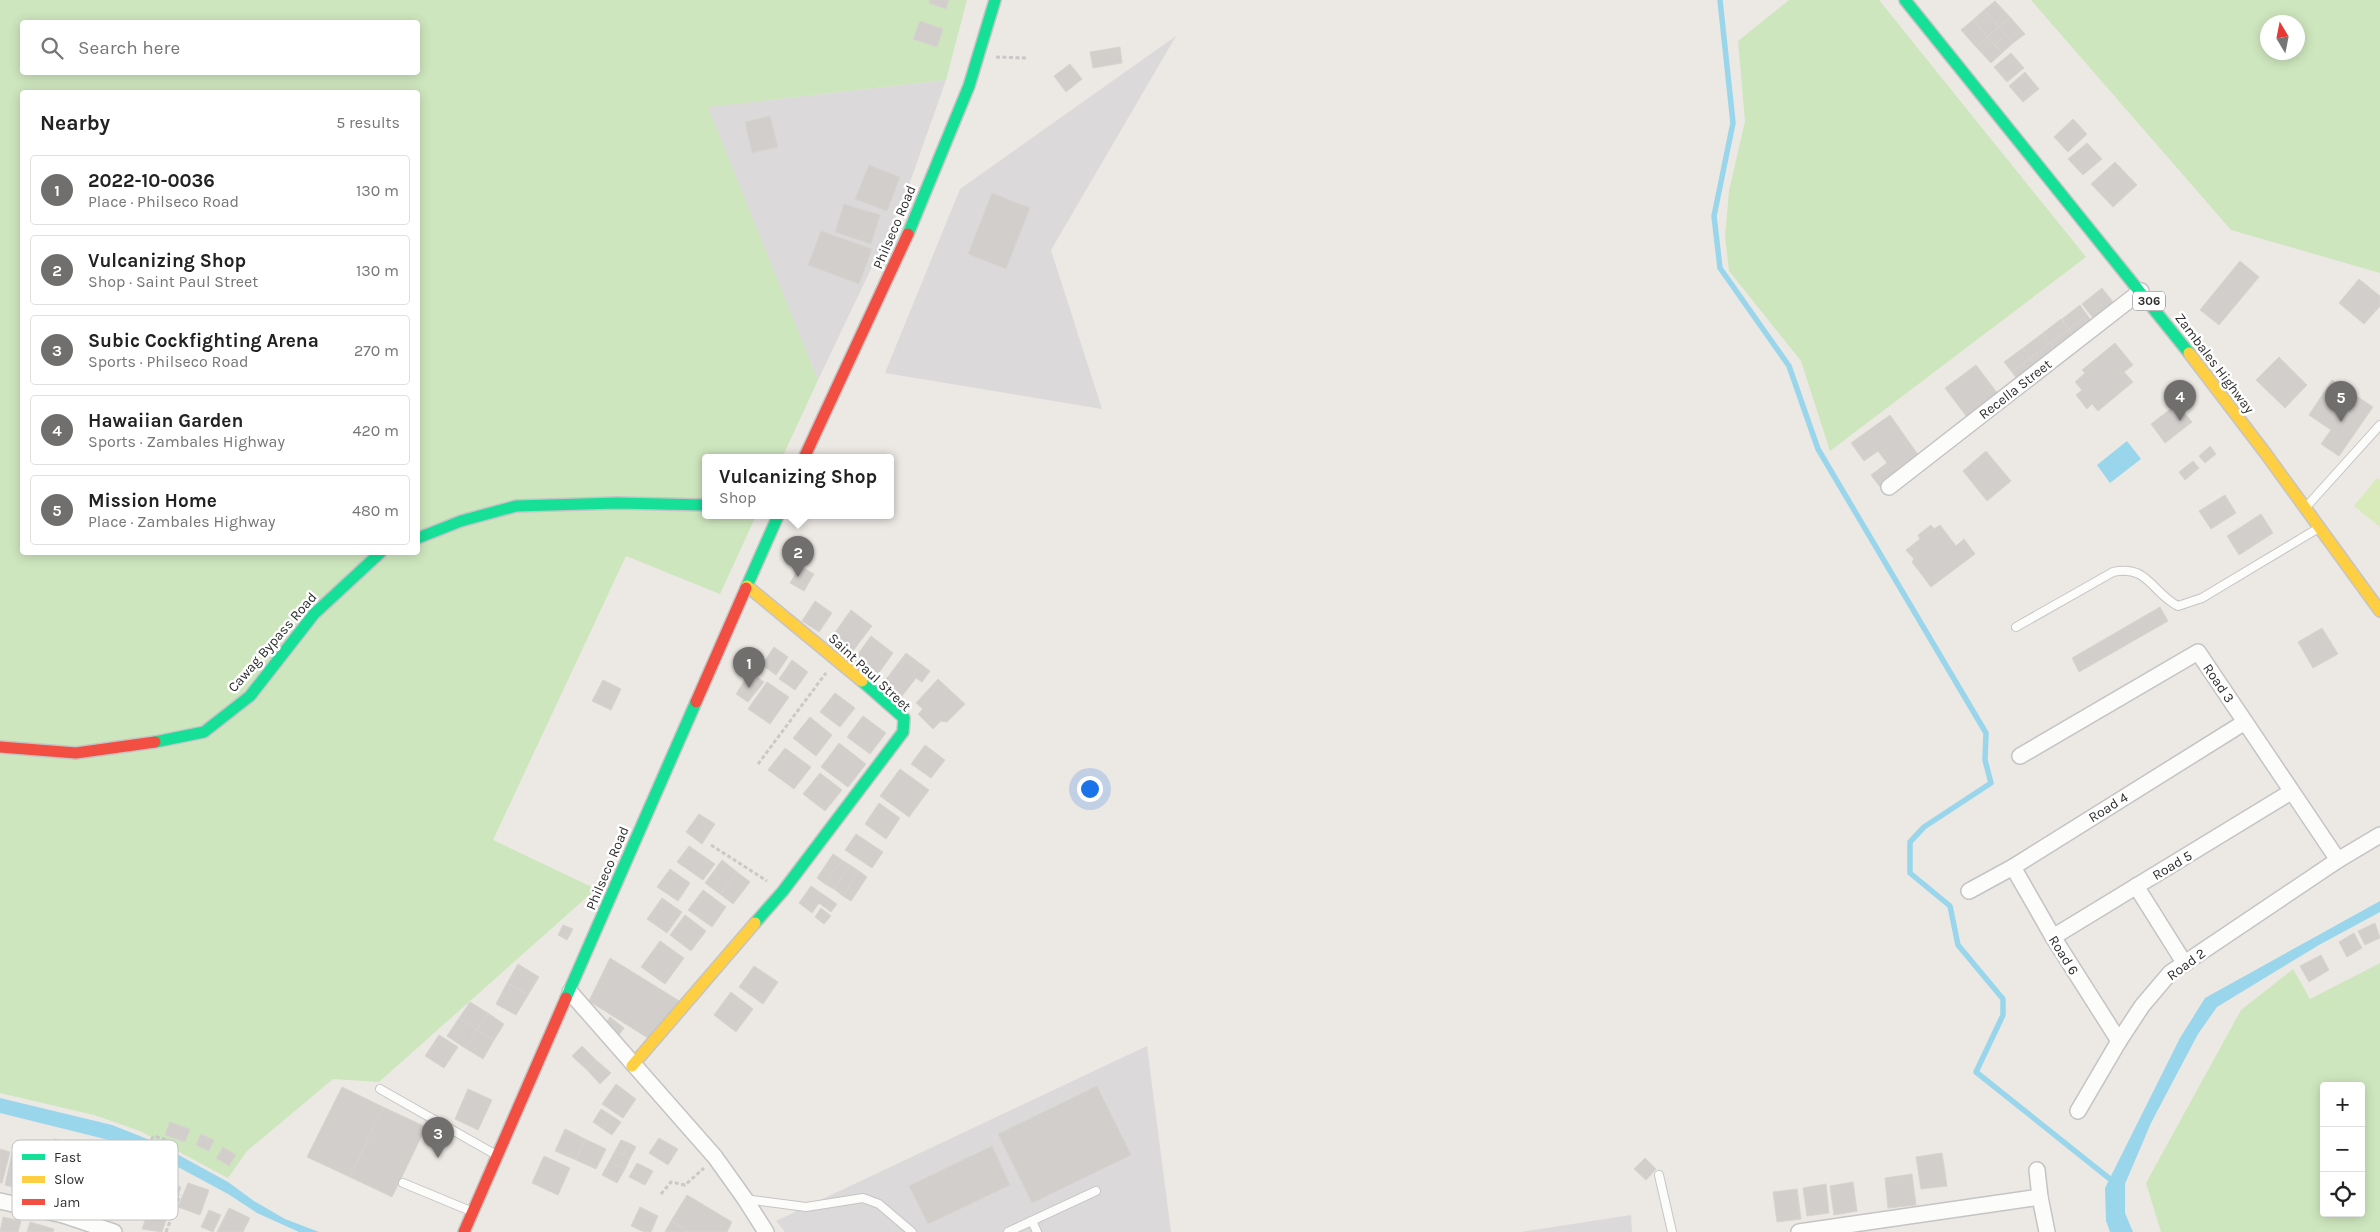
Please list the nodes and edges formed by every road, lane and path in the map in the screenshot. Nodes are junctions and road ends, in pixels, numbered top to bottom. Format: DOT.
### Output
graph roads {
  1 [pos="995,0"];
  2 [pos="1905,0"];
  3 [pos="978,56"];
  4 [pos="1026,58"];
  5 [pos="2141,291"];
  6 [pos="2380,425"];
  7 [pos="806,454"];
  8 [pos="1889,486"];
  9 [pos="702,505"];
  10 [pos="2306,507"];
  11 [pos="777,519"];
  12 [pos="2319,528"];
  13 [pos="420,537"];
  14 [pos="377,555"];
  15 [pos="747,586"];
  16 [pos="2380,611"];
  17 [pos="2016,627"];
  18 [pos="836,658"];
  19 [pos="2245,722"];
  20 [pos="0,748"];
  21 [pos="2020,756"];
  22 [pos="758,764"];
  23 [pos="2291,792"];
  24 [pos="2380,835"];
  25 [pos="711,845"];
  26 [pos="2338,860"];
  27 [pos="2013,866"];
  28 [pos="2136,886"];
  29 [pos="782,891"];
  30 [pos="1969,891"];
  31 [pos="2053,937"];
  32 [pos="2184,964"];
  33 [pos="570,992"];
  34 [pos="2118,1041"];
  35 [pos="632,1066"];
  36 [pos="380,1089"];
  37 [pos="2078,1110"];
  38 [pos="151,1140"];
  39 [pos="168,1140"];
  40 [pos="498,1156"];
  41 [pos="715,1157"];
  42 [pos="2037,1170"];
  43 [pos="1659,1174"];
  44 [pos="403,1183"];
  45 [pos="1096,1191"];
  46 [pos="661,1194"];
  47 [pos="180,1195"];
  48 [pos="2040,1197"];
  49 [pos="745,1198"];
  50 [pos="178,1200"];
  51 [pos="474,1212"];
  52 [pos="78,1220"];
  53 [pos="117,1220"];
  54 [pos="171,1220"];
  55 [pos="1032,1221"];
  56 [pos="113,1232"];
  57 [pos="166,1232"];
  58 [pos="464,1232"];
  59 [pos="766,1232"];
  60 [pos="912,1232"];
  61 [pos="1008,1232"];
  62 [pos="1037,1232"];
  63 [pos="1672,1232"];
  64 [pos="1799,1232"];
  65 [pos="2047,1232"];
  1 -- 3 [label="street, Philseco Road"];
  2 -- 5 [label="street, Zambales Highway / 306"];
  3 -- 4 [label="path"];
  3 -- 7 [label="street, Philseco Road"];
  5 -- 8 [label="street, Recella Street"];
  5 -- 10 [label="street, Zambales Highway / 306"];
  6 -- 10 [label="lane"];
  9 -- 13 [label="street"];
  10 -- 12 [label="street, Zambales Highway / 306"];
  11 -- 15 [label="street, Philseco Road"];
  12 -- 16 [label="street, Zambales Highway / 306"];
  12 -- 17 [label="lane"];
  14 -- 20 [label="street, Cawag Bypass Road"];
  15 -- 18 [label="street, Saint Paul Street"];
  15 -- 33 [label="street, Philseco Road"];
  18 -- 22 [label="path"];
  18 -- 29 [label="street, Saint Paul Street"];
  19 -- 21 [label="street, Road 3"];
  19 -- 23 [label="street, Road 3"];
  19 -- 27 [label="street, Road 4"];
  23 -- 26 [label="street, Road 3"];
  23 -- 28 [label="street, Road 5"];
  24 -- 26 [label="street, Road 2"];
  25 -- 29 [label="path"];
  26 -- 32 [label="street, Road 2"];
  27 -- 30 [label="street, Road 4"];
  27 -- 31 [label="street, Road 6"];
  28 -- 31 [label="street, Road 5"];
  28 -- 32 [label="street"];
  29 -- 35 [label="street"];
  31 -- 34 [label="street, Road 6"];
  32 -- 34 [label="street, Road 2"];
  33 -- 35 [label="street"];
  33 -- 40 [label="street, Philseco Road"];
  34 -- 37 [label="street, Road 2"];
  35 -- 41 [label="street"];
  36 -- 40 [label="lane"];
  38 -- 39 [label="path"];
  40 -- 51 [label="street, Philseco Road"];
  41 -- 46 [label="path"];
  41 -- 49 [label="street"];
  42 -- 48 [label="street"];
  43 -- 63 [label="lane"];
  44 -- 51 [label="lane"];
  45 -- 55 [label="lane"];
  47 -- 50 [label="path"];
  48 -- 64 [label="street"];
  48 -- 65 [label="street"];
  49 -- 59 [label="street"];
  49 -- 60 [label="lane"];
  51 -- 58 [label="street, Philseco Road"];
  52 -- 56 [label="street"];
  53 -- 56 [label="path"];
  54 -- 57 [label="path"];
  55 -- 61 [label="lane"];
  55 -- 62 [label="lane"];
}
